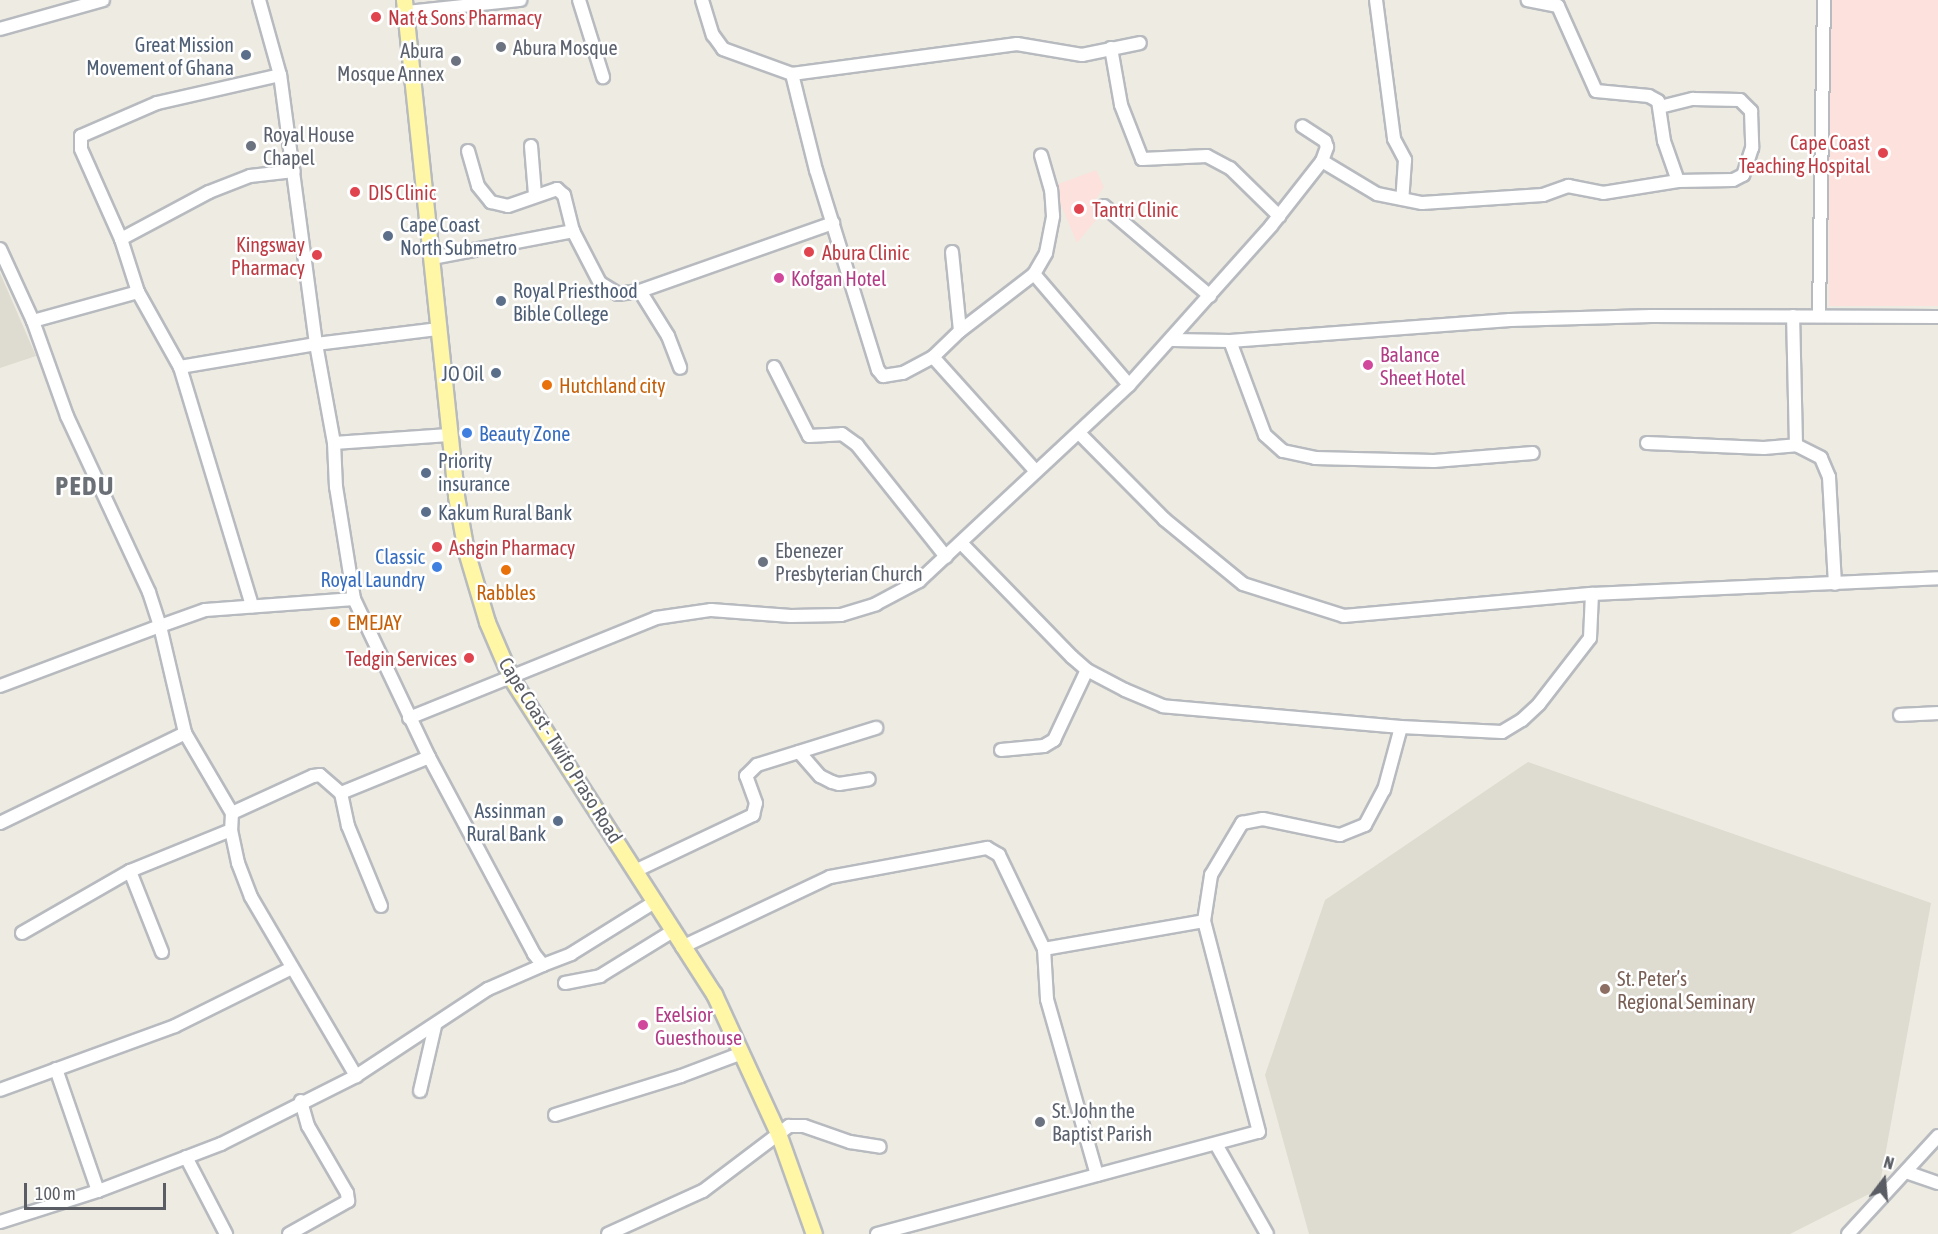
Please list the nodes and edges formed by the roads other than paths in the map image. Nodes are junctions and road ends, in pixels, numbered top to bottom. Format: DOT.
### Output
graph roads {
  1 [pos="104,0"];
  2 [pos="259,0"];
  3 [pos="520,0"];
  4 [pos="579,0"];
  5 [pos="702,0"];
  6 [pos="1376,0"];
  7 [pos="1528,0"];
  8 [pos="1824,0"];
  9 [pos="405,6"];
  10 [pos="0,29"];
  11 [pos="1140,43"];
  12 [pos="1111,48"];
  13 [pos="792,74"];
  14 [pos="280,75"];
  15 [pos="603,77"];
  16 [pos="1660,107"];
  17 [pos="1302,126"];
  18 [pos="531,146"];
  19 [pos="468,151"];
  20 [pos="1041,155"];
  21 [pos="1322,161"];
  22 [pos="294,171"];
  23 [pos="1678,181"];
  24 [pos="536,195"];
  25 [pos="1402,200"];
  26 [pos="1104,206"];
  27 [pos="1280,216"];
  28 [pos="833,223"];
  29 [pos="573,231"];
  30 [pos="121,239"];
  31 [pos="0,249"];
  32 [pos="952,252"];
  33 [pos="432,258"];
  34 [pos="1034,274"];
  35 [pos="640,291"];
  36 [pos="138,292"];
  37 [pos="1210,296"];
  38 [pos="1820,315"];
  39 [pos="1793,316"];
  40 [pos="1938,317"];
  41 [pos="33,321"];
  42 [pos="439,329"];
  43 [pos="960,331"];
  44 [pos="1173,340"];
  45 [pos="1230,341"];
  46 [pos="316,344"];
  47 [pos="933,357"];
  48 [pos="180,367"];
  49 [pos="774,367"];
  50 [pos="680,368"];
  51 [pos="1129,386"];
  52 [pos="1080,434"];
  53 [pos="449,435"];
  54 [pos="334,443"];
  55 [pos="1647,443"];
  56 [pos="1796,445"];
  57 [pos="1533,453"];
  58 [pos="1034,469"];
  59 [pos="961,543"];
  60 [pos="946,557"];
  61 [pos="1938,578"];
  62 [pos="1835,584"];
  63 [pos="1592,594"];
  64 [pos="354,599"];
  65 [pos="252,606"];
  66 [pos="160,626"];
  67 [pos="1087,670"];
  68 [pos="511,678"];
  69 [pos="0,686"];
  70 [pos="1938,713"];
  71 [pos="1900,715"];
  72 [pos="409,718"];
  73 [pos="1401,727"];
  74 [pos="876,728"];
  75 [pos="185,733"];
  76 [pos="1001,750"];
  77 [pos="799,752"];
  78 [pos="429,757"];
  79 [pos="869,779"];
  80 [pos="341,793"];
  81 [pos="232,813"];
  82 [pos="0,823"];
  83 [pos="231,830"];
  84 [pos="130,871"];
  85 [pos="635,871"];
  86 [pos="656,902"];
  87 [pos="381,906"];
  88 [pos="1204,921"];
  89 [pos="673,931"];
  90 [pos="22,933"];
  91 [pos="682,947"];
  92 [pos="1044,949"];
  93 [pos="162,952"];
  94 [pos="543,965"];
  95 [pos="290,969"];
  96 [pos="565,983"];
  97 [pos="435,1026"];
  98 [pos="742,1053"];
  99 [pos="56,1069"];
  100 [pos="356,1076"];
  101 [pos="0,1090"];
  102 [pos="420,1091"];
  103 [pos="301,1101"];
  104 [pos="555,1116"];
  105 [pos="778,1133"];
  106 [pos="1938,1136"];
  107 [pos="1217,1146"];
  108 [pos="880,1147"];
  109 [pos="186,1157"];
  110 [pos="1906,1172"];
  111 [pos="1097,1175"];
  112 [pos="1938,1184"];
  113 [pos="98,1191"];
  114 [pos="0,1222"];
  115 [pos="226,1234"];
  116 [pos="289,1234"];
  117 [pos="608,1234"];
  118 [pos="814,1234"];
  119 [pos="877,1234"];
  120 [pos="1267,1234"];
  121 [pos="1848,1234"];
  1 -- 10 [label="street"];
  2 -- 14 [label="street"];
  3 -- 9 [label="street"];
  4 -- 15 [label="street"];
  5 -- 13 [label="street"];
  6 -- 25 [label="street"];
  7 -- 16 [label="street"];
  8 -- 38 [label="street"];
  9 -- 33 [label="main road, Cape Coast - Twifo Praso Road"];
  11 -- 12 [label="street"];
  12 -- 13 [label="street"];
  12 -- 27 [label="street"];
  13 -- 28 [label="street"];
  14 -- 22 [label="street"];
  14 -- 30 [label="street"];
  16 -- 23 [label="street"];
  16 -- 23 [label="street"];
  17 -- 21 [label="street"];
  18 -- 24 [label="street"];
  19 -- 24 [label="street"];
  20 -- 34 [label="street"];
  21 -- 25 [label="street"];
  21 -- 27 [label="street"];
  22 -- 30 [label="street"];
  22 -- 46 [label="street"];
  23 -- 25 [label="street"];
  24 -- 29 [label="street"];
  26 -- 37 [label="street"];
  27 -- 37 [label="street"];
  28 -- 35 [label="street"];
  28 -- 47 [label="street"];
  29 -- 33 [label="street"];
  29 -- 35 [label="street"];
  30 -- 36 [label="street"];
  31 -- 41 [label="street"];
  32 -- 43 [label="street"];
  33 -- 42 [label="main road, Cape Coast - Twifo Praso Road"];
  34 -- 43 [label="street"];
  34 -- 51 [label="street"];
  35 -- 50 [label="street"];
  36 -- 41 [label="street"];
  36 -- 48 [label="street"];
  37 -- 44 [label="street"];
  38 -- 39 [label="street"];
  38 -- 40 [label="street"];
  39 -- 45 [label="street"];
  39 -- 56 [label="street"];
  41 -- 66 [label="street"];
  42 -- 46 [label="street"];
  42 -- 53 [label="main road, Cape Coast - Twifo Praso Road"];
  43 -- 47 [label="street"];
  44 -- 45 [label="street"];
  44 -- 51 [label="street"];
  45 -- 57 [label="street"];
  46 -- 48 [label="street"];
  46 -- 54 [label="street"];
  47 -- 58 [label="street"];
  48 -- 65 [label="street"];
  49 -- 60 [label="street"];
  51 -- 52 [label="street"];
  52 -- 58 [label="street"];
  52 -- 63 [label="street"];
  53 -- 54 [label="street"];
  53 -- 68 [label="main road, Cape Coast - Twifo Praso Road"];
  54 -- 64 [label="street"];
  55 -- 56 [label="street"];
  56 -- 62 [label="street"];
  58 -- 59 [label="street"];
  59 -- 60 [label="street"];
  59 -- 67 [label="street"];
  60 -- 68 [label="street"];
  61 -- 62 [label="street"];
  62 -- 63 [label="street"];
  63 -- 73 [label="street"];
  64 -- 65 [label="street"];
  64 -- 72 [label="street"];
  65 -- 66 [label="street"];
  66 -- 69 [label="street"];
  66 -- 75 [label="street"];
  67 -- 73 [label="street"];
  67 -- 76 [label="street"];
  68 -- 72 [label="street"];
  68 -- 85 [label="main road, Cape Coast - Twifo Praso Road"];
  70 -- 71 [label="street"];
  72 -- 78 [label="street"];
  73 -- 88 [label="street"];
  74 -- 77 [label="street"];
  75 -- 81 [label="street"];
  75 -- 82 [label="street"];
  77 -- 79 [label="street"];
  77 -- 85 [label="street"];
  78 -- 80 [label="street"];
  78 -- 94 [label="street"];
  80 -- 81 [label="street"];
  80 -- 87 [label="street"];
  81 -- 83 [label="street"];
  83 -- 84 [label="street"];
  83 -- 95 [label="street"];
  84 -- 90 [label="street"];
  84 -- 93 [label="street"];
  85 -- 86 [label="main road, Cape Coast - Twifo Praso Road"];
  86 -- 89 [label="main road, Cape Coast - Twifo Praso Road"];
  86 -- 94 [label="street"];
  88 -- 92 [label="street"];
  88 -- 107 [label="street"];
  89 -- 91 [label="main road, Cape Coast - Twifo Praso Road"];
  89 -- 96 [label="street"];
  91 -- 92 [label="street"];
  91 -- 98 [label="main road, Cape Coast - Twifo Praso Road"];
  92 -- 111 [label="street"];
  94 -- 97 [label="street"];
  95 -- 99 [label="street"];
  95 -- 100 [label="street"];
  97 -- 100 [label="street"];
  97 -- 102 [label="street"];
  98 -- 104 [label="street"];
  98 -- 105 [label="main road, Cape Coast - Twifo Praso Road"];
  99 -- 101 [label="street"];
  99 -- 113 [label="street"];
  100 -- 103 [label="street"];
  103 -- 109 [label="street"];
  103 -- 116 [label="street"];
  105 -- 108 [label="street"];
  105 -- 117 [label="street"];
  105 -- 118 [label="main road, Cape Coast - Twifo Praso Road"];
  106 -- 110 [label="street"];
  107 -- 111 [label="street"];
  107 -- 120 [label="street"];
  109 -- 113 [label="street"];
  109 -- 115 [label="street"];
  110 -- 112 [label="street"];
  110 -- 121 [label="street"];
  111 -- 119 [label="street"];
  113 -- 114 [label="street"];
}
